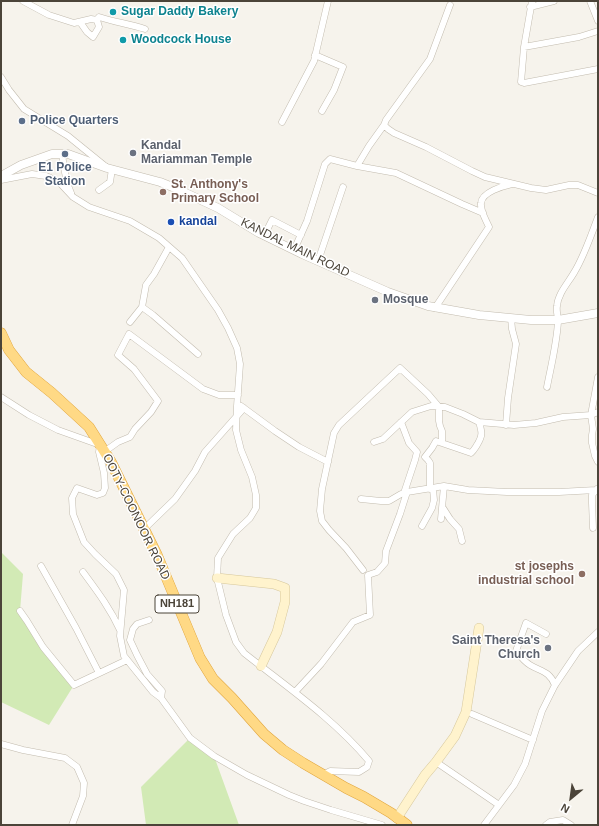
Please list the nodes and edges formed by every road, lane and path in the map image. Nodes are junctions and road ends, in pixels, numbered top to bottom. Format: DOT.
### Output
graph roads {
  1 [pos="23,1"];
  2 [pos="328,1"];
  3 [pos="554,1"];
  4 [pos="590,1"];
  5 [pos="531,4"];
  6 [pos="450,5"];
  7 [pos="97,20"];
  8 [pos="598,21"];
  9 [pos="80,22"];
  10 [pos="145,29"];
  11 [pos="598,31"];
  12 [pos="524,47"];
  13 [pos="315,56"];
  14 [pos="598,69"];
  15 [pos="1,77"];
  16 [pos="1,88"];
  17 [pos="9,90"];
  18 [pos="322,110"];
  19 [pos="282,122"];
  20 [pos="384,126"];
  21 [pos="62,154"];
  22 [pos="357,166"];
  23 [pos="110,169"];
  24 [pos="1,176"];
  25 [pos="1,180"];
  26 [pos="515,184"];
  27 [pos="343,187"];
  28 [pos="99,190"];
  29 [pos="598,193"];
  30 [pos="73,197"];
  31 [pos="483,213"];
  32 [pos="598,217"];
  33 [pos="301,234"];
  34 [pos="264,236"];
  35 [pos="170,247"];
  36 [pos="294,250"];
  37 [pos="318,261"];
  38 [pos="142,307"];
  39 [pos="434,308"];
  40 [pos="598,313"];
  41 [pos="511,318"];
  42 [pos="558,320"];
  43 [pos="130,322"];
  44 [pos="1,333"];
  45 [pos="198,354"];
  46 [pos="598,377"];
  47 [pos="546,387"];
  48 [pos="238,394"];
  49 [pos="1,397"];
  50 [pos="237,403"];
  51 [pos="439,407"];
  52 [pos="244,408"];
  53 [pos="598,412"];
  54 [pos="237,416"];
  55 [pos="594,420"];
  56 [pos="401,422"];
  57 [pos="479,422"];
  58 [pos="506,425"];
  59 [pos="374,442"];
  60 [pos="442,443"];
  61 [pos="102,448"];
  62 [pos="328,462"];
  63 [pos="598,462"];
  64 [pos="444,486"];
  65 [pos="431,489"];
  66 [pos="597,489"];
  67 [pos="406,493"];
  68 [pos="360,500"];
  69 [pos="443,508"];
  70 [pos="441,520"];
  71 [pos="598,522"];
  72 [pos="422,526"];
  73 [pos="144,529"];
  74 [pos="462,541"];
  75 [pos="40,566"];
  76 [pos="363,570"];
  77 [pos="83,572"];
  78 [pos="217,578"];
  79 [pos="20,611"];
  80 [pos="148,620"];
  81 [pos="479,628"];
  82 [pos="121,631"];
  83 [pos="598,632"];
  84 [pos="546,634"];
  85 [pos="127,660"];
  86 [pos="261,666"];
  87 [pos="99,673"];
  88 [pos="555,686"];
  89 [pos="295,692"];
  90 [pos="161,698"];
  91 [pos="472,714"];
  92 [pos="533,740"];
  93 [pos="1,744"];
  94 [pos="436,762"];
  95 [pos="323,775"];
  96 [pos="499,805"];
  97 [pos="397,818"];
  98 [pos="72,825"];
  99 [pos="382,825"];
  100 [pos="407,825"];
  101 [pos="484,825"];
  102 [pos="546,825"];
  103 [pos="571,825"];
  1 -- 9 [label="street"];
  2 -- 13 [label="street"];
  3 -- 5 [label="street"];
  4 -- 8 [label="street"];
  5 -- 12 [label="street"];
  6 -- 20 [label="street"];
  7 -- 9 [label="street"];
  7 -- 9 [label="street"];
  7 -- 10 [label="street"];
  11 -- 12 [label="street"];
  12 -- 14 [label="street"];
  13 -- 18 [label="street"];
  13 -- 19 [label="street"];
  15 -- 17 [label="street"];
  16 -- 17 [label="street"];
  17 -- 23 [label="street"];
  20 -- 22 [label="street"];
  20 -- 26 [label="street"];
  21 -- 23 [label="street, KANDAL MAIN ROAD"];
  21 -- 24 [label="street, KANDAL MAIN ROAD"];
  21 -- 30 [label="street"];
  22 -- 31 [label="street"];
  22 -- 33 [label="street"];
  23 -- 28 [label="street"];
  23 -- 34 [label="street, KANDAL MAIN ROAD"];
  25 -- 30 [label="street"];
  26 -- 29 [label="street"];
  26 -- 31 [label="street"];
  27 -- 37 [label="street"];
  30 -- 35 [label="street"];
  31 -- 39 [label="street"];
  32 -- 42 [label="street"];
  33 -- 34 [label="street"];
  33 -- 36 [label="street"];
  34 -- 36 [label="street, KANDAL MAIN ROAD"];
  35 -- 38 [label="street"];
  35 -- 48 [label="street"];
  36 -- 37 [label="street, KANDAL MAIN ROAD"];
  37 -- 39 [label="street, KANDAL MAIN ROAD"];
  38 -- 43 [label="street"];
  38 -- 45 [label="street"];
  39 -- 41 [label="street, KANDAL MAIN ROAD"];
  40 -- 42 [label="street, KANDAL MAIN ROAD"];
  41 -- 42 [label="street, KANDAL MAIN ROAD"];
  41 -- 58 [label="street"];
  42 -- 47 [label="street"];
  44 -- 61 [label="highway, OOTY-COONOOR ROAD / NH181"];
  46 -- 55 [label="street"];
  48 -- 50 [label="street"];
  48 -- 61 [label="street"];
  49 -- 61 [label="street"];
  50 -- 52 [label="street"];
  50 -- 54 [label="street"];
  51 -- 56 [label="street"];
  51 -- 57 [label="street"];
  51 -- 60 [label="street"];
  51 -- 62 [label="street"];
  52 -- 54 [label="street"];
  52 -- 62 [label="street"];
  53 -- 55 [label="street"];
  54 -- 73 [label="street"];
  54 -- 78 [label="street"];
  55 -- 58 [label="street"];
  55 -- 63 [label="street"];
  56 -- 59 [label="street"];
  56 -- 67 [label="street"];
  57 -- 58 [label="street"];
  57 -- 60 [label="street"];
  60 -- 65 [label="street"];
  61 -- 73 [label="highway, OOTY-COONOOR ROAD / NH181"];
  61 -- 82 [label="street"];
  62 -- 76 [label="street"];
  64 -- 65 [label="street"];
  64 -- 66 [label="street"];
  64 -- 69 [label="street"];
  65 -- 67 [label="street"];
  65 -- 72 [label="street"];
  66 -- 71 [label="street"];
  67 -- 68 [label="street"];
  67 -- 89 [label="street"];
  69 -- 70 [label="street"];
  69 -- 74 [label="street"];
  73 -- 95 [label="highway, OOTY-COONOOR ROAD / NH181"];
  75 -- 87 [label="street"];
  77 -- 82 [label="street"];
  78 -- 86 [label="street"];
  78 -- 86 [label="main road"];
  79 -- 87 [label="street"];
  80 -- 90 [label="street"];
  81 -- 94 [label="main road"];
  82 -- 85 [label="street"];
  83 -- 88 [label="street"];
  84 -- 88 [label="street"];
  85 -- 87 [label="street"];
  85 -- 90 [label="street"];
  86 -- 89 [label="street"];
  88 -- 92 [label="street"];
  89 -- 95 [label="street"];
  90 -- 99 [label="street"];
  91 -- 92 [label="street"];
  92 -- 96 [label="street"];
  93 -- 98 [label="street"];
  94 -- 96 [label="street"];
  94 -- 97 [label="main road"];
  95 -- 97 [label="highway, OOTY-COONOOR ROAD / NH181"];
  96 -- 101 [label="street"];
  97 -- 100 [label="highway, OOTY-COONOOR ROAD / NH181"];
  102 -- 103 [label="street"];
}
